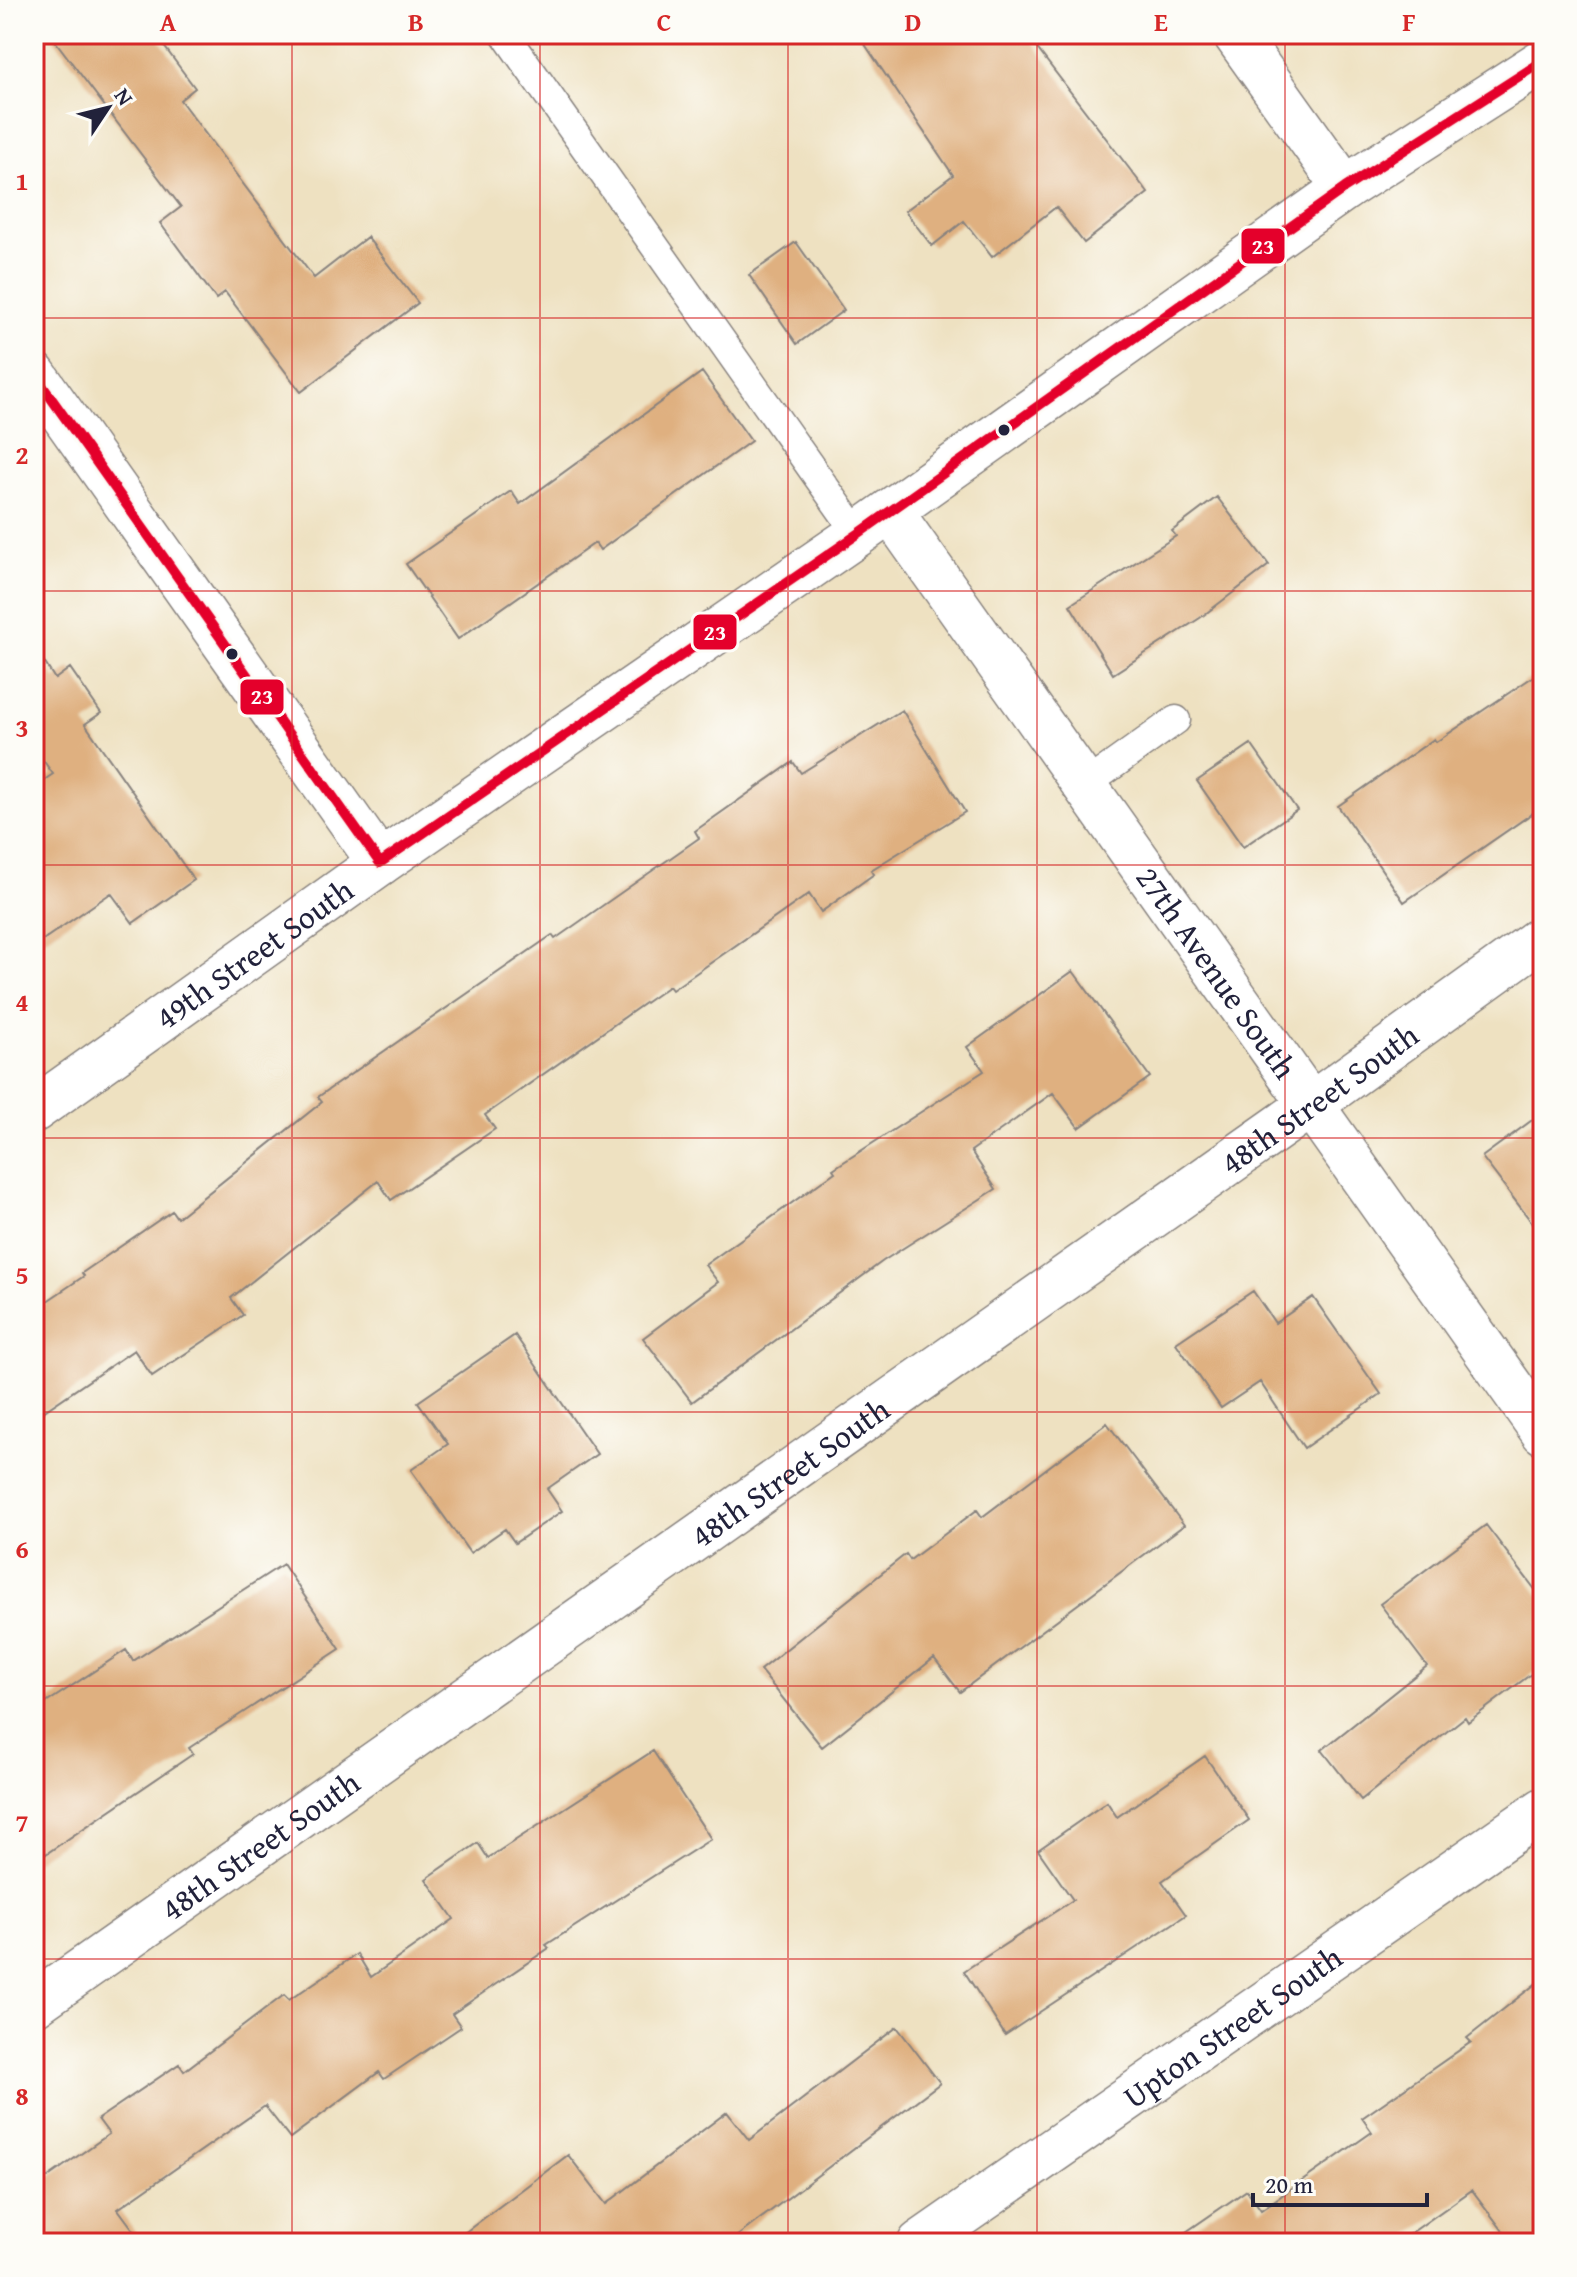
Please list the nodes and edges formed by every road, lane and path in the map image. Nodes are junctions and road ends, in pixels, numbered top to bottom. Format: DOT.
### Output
graph roads {
  1 [pos="505,34"];
  2 [pos="1235,34"];
  3 [pos="1543,61"];
  4 [pos="1345,188"];
  5 [pos="34,374"];
  6 [pos="875,523"];
  7 [pos="1176,720"];
  8 [pos="1085,785"];
  9 [pos="380,863"];
  10 [pos="1543,937"];
  11 [pos="1312,1104"];
  12 [pos="34,1110"];
  13 [pos="1543,1432"];
  14 [pos="1543,1810"];
  15 [pos="34,2004"];
  16 [pos="920,2243"];
  1 -- 6 [label="lane"];
  2 -- 4 [label="street"];
  3 -- 4 [label="street, 49th Street South"];
  4 -- 6 [label="street, 49th Street South"];
  5 -- 9 [label="street"];
  6 -- 8 [label="street, 27th Avenue South"];
  6 -- 9 [label="street, 49th Street South"];
  7 -- 8 [label="lane"];
  8 -- 11 [label="street, 27th Avenue South"];
  9 -- 12 [label="street, 49th Street South"];
  10 -- 11 [label="street, 48th Street South"];
  11 -- 13 [label="street, 27th Avenue South"];
  11 -- 15 [label="street, 48th Street South"];
  14 -- 16 [label="street, Upton Street South"];
}
